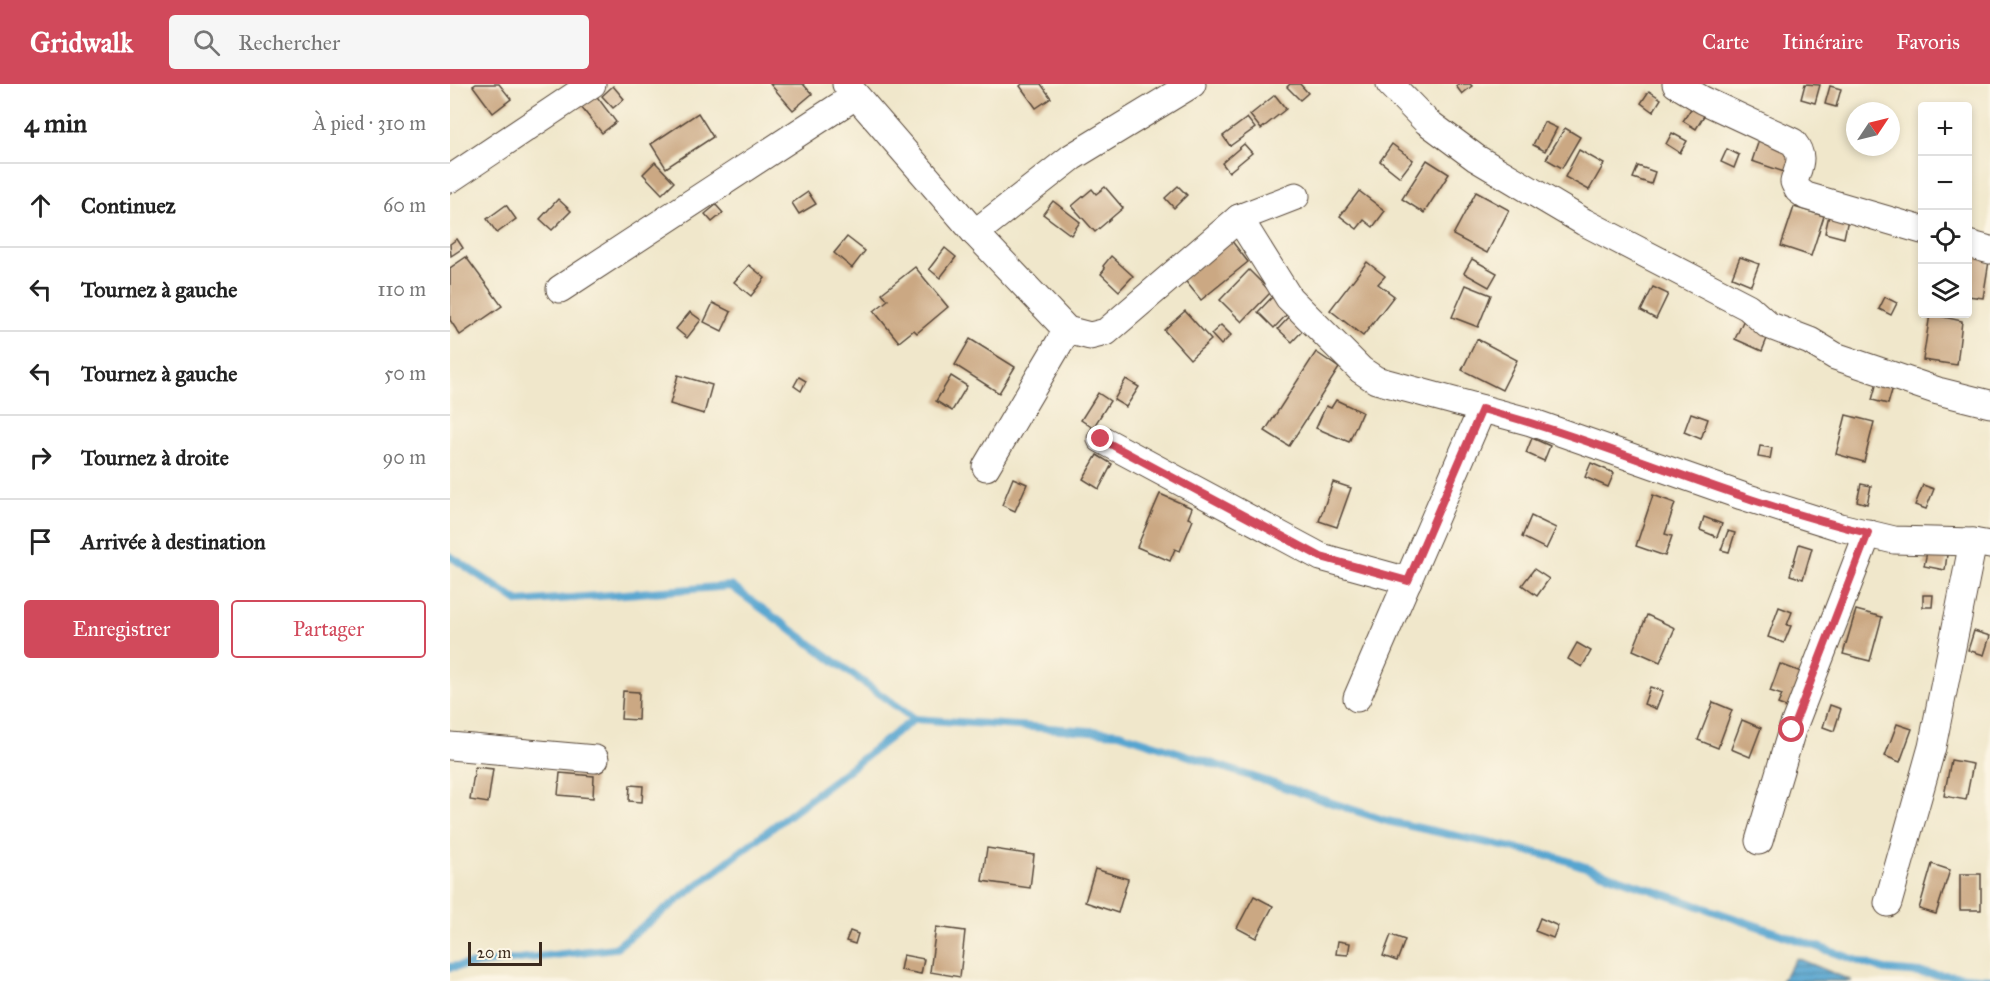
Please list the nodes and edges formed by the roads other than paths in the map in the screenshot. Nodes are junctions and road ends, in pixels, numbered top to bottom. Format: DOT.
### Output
graph roads {
  1 [pos="592,84"];
  2 [pos="1192,84"];
  3 [pos="1390,84"];
  4 [pos="1676,84"];
  5 [pos="851,90"];
  6 [pos="450,178"];
  7 [pos="1296,196"];
  8 [pos="1239,218"];
  9 [pos="1918,229"];
  10 [pos="975,233"];
  11 [pos="1972,245"];
  12 [pos="1990,250"];
  13 [pos="560,289"];
  14 [pos="1067,330"];
  15 [pos="1990,404"];
  16 [pos="1482,409"];
  17 [pos="1101,439"];
  18 [pos="986,467"];
  19 [pos="1868,533"];
  20 [pos="1982,544"];
  21 [pos="1408,581"];
  22 [pos="1357,698"];
  23 [pos="450,746"];
  24 [pos="595,759"];
  25 [pos="1759,841"];
  26 [pos="1888,903"];
  1 -- 6 [label="street"];
  2 -- 10 [label="street"];
  3 -- 15 [label="street"];
  4 -- 9 [label="street"];
  5 -- 10 [label="street"];
  5 -- 13 [label="street"];
  7 -- 8 [label="street"];
  8 -- 14 [label="street"];
  8 -- 16 [label="street"];
  10 -- 14 [label="street"];
  11 -- 12 [label="street"];
  14 -- 18 [label="street"];
  16 -- 19 [label="street"];
  16 -- 21 [label="street"];
  17 -- 21 [label="street"];
  19 -- 20 [label="street"];
  19 -- 25 [label="street"];
  20 -- 26 [label="street"];
  21 -- 22 [label="street"];
  23 -- 24 [label="street"];
}
